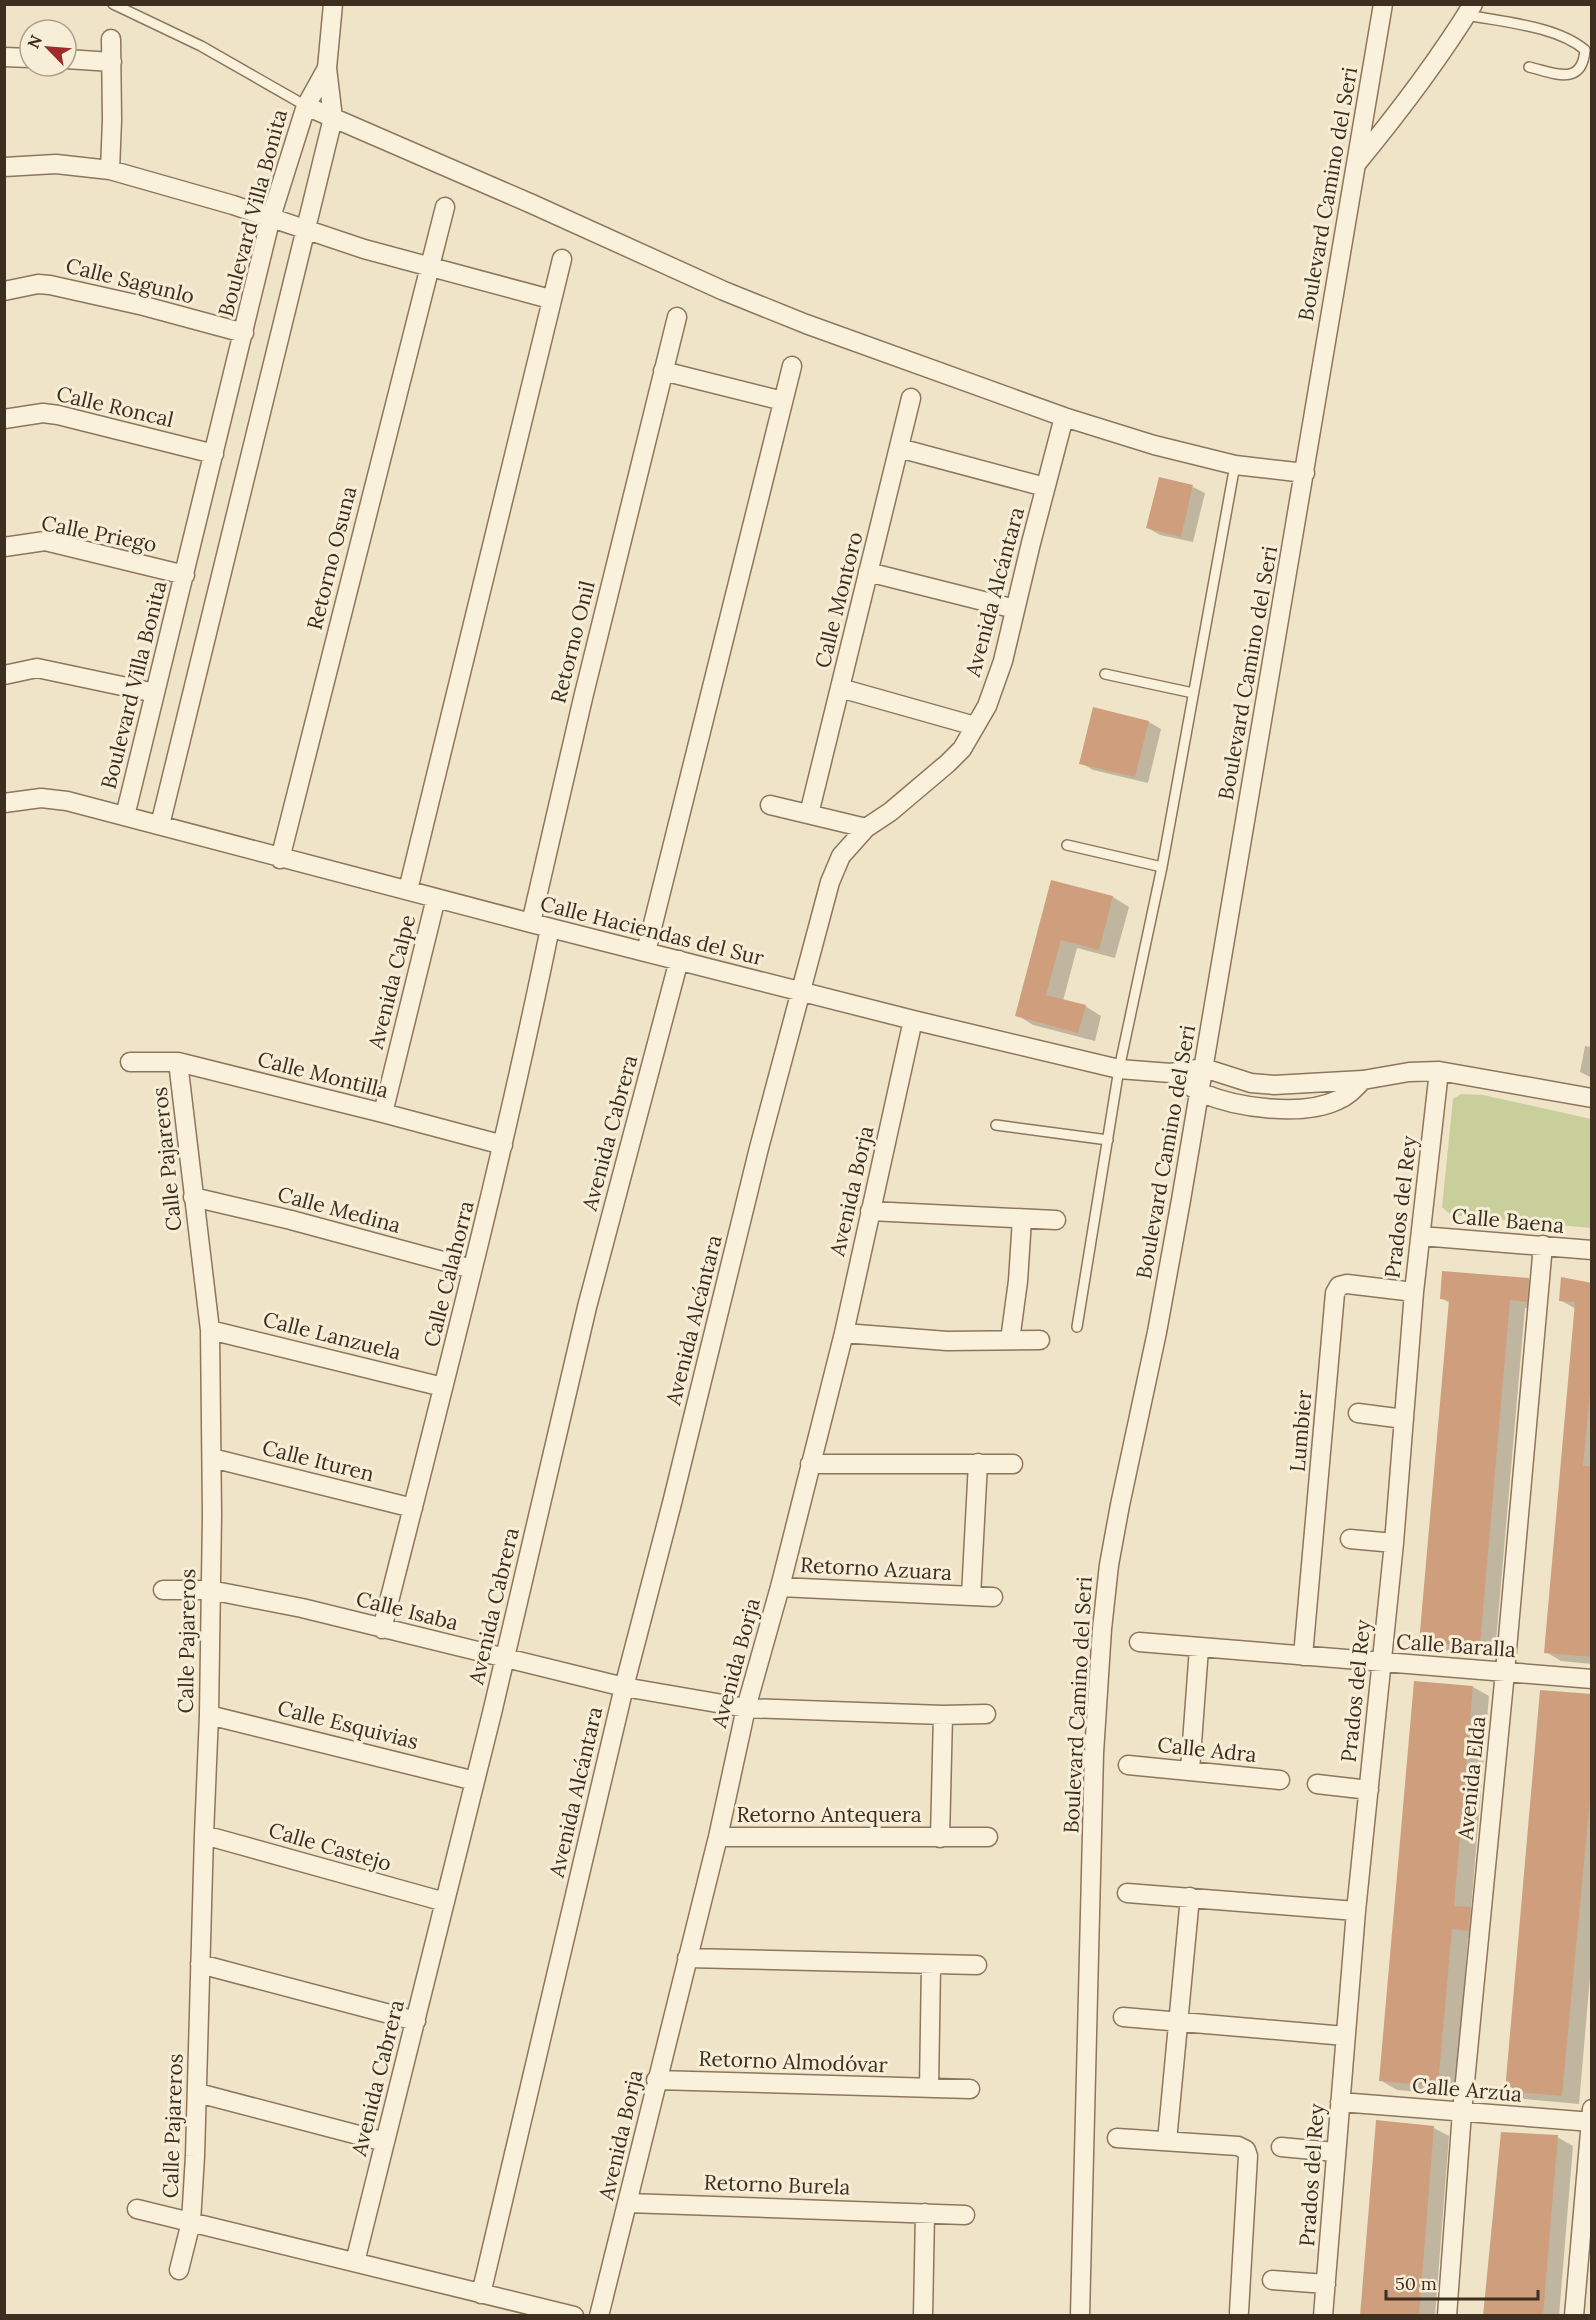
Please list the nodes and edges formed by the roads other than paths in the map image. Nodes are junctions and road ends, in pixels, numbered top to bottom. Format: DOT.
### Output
graph roads {
  1 [pos="113,4"];
  2 [pos="333,4"];
  3 [pos="1383,4"];
  4 [pos="1470,10"];
  5 [pos="111,39"];
  6 [pos="78,60"];
  7 [pos="112,62"];
  8 [pos="1529,67"];
  9 [pos="327,68"];
  10 [pos="306,106"];
  11 [pos="333,118"];
  12 [pos="1356,164"];
  13 [pos="4,167"];
  14 [pos="110,170"];
  15 [pos="445,207"];
  16 [pos="271,217"];
  17 [pos="305,229"];
  18 [pos="562,259"];
  19 [pos="429,268"];
  20 [pos="4,291"];
  21 [pos="550,299"];
  22 [pos="677,316"];
  23 [pos="244,333"];
  24 [pos="792,366"];
  25 [pos="663,371"];
  26 [pos="911,398"];
  27 [pos="783,401"];
  28 [pos="1064,417"];
  29 [pos="4,419"];
  30 [pos="899,448"];
  31 [pos="214,454"];
  32 [pos="1235,465"];
  33 [pos="1305,473"];
  34 [pos="1045,488"];
  35 [pos="5,543"];
  36 [pos="868,572"];
  37 [pos="185,575"];
  38 [pos="1016,609"];
  39 [pos="1105,674"];
  40 [pos="4,675"];
  41 [pos="840,688"];
  42 [pos="155,693"];
  43 [pos="1193,693"];
  44 [pos="975,726"];
  45 [pos="4,802"];
  46 [pos="770,805"];
  47 [pos="809,814"];
  48 [pos="125,816"];
  49 [pos="160,825"];
  50 [pos="866,828"];
  51 [pos="1067,845"];
  52 [pos="280,859"];
  53 [pos="1162,867"];
  54 [pos="408,890"];
  55 [pos="436,897"];
  56 [pos="531,923"];
  57 [pos="550,928"];
  58 [pos="646,952"];
  59 [pos="679,960"];
  60 [pos="799,991"];
  61 [pos="913,1020"];
  62 [pos="130,1062"];
  63 [pos="178,1062"];
  64 [pos="1204,1068"];
  65 [pos="1119,1069"];
  66 [pos="1439,1071"];
  67 [pos="1171,1072"];
  68 [pos="1363,1080"];
  69 [pos="1200,1092"];
  70 [pos="1592,1098"];
  71 [pos="383,1113"];
  72 [pos="996,1125"];
  73 [pos="1108,1140"];
  74 [pos="503,1145"];
  75 [pos="193,1197"];
  76 [pos="870,1211"];
  77 [pos="1022,1219"];
  78 [pos="1056,1220"];
  79 [pos="1421,1236"];
  80 [pos="1543,1245"];
  81 [pos="1592,1250"];
  82 [pos="472,1269"];
  83 [pos="1414,1292"];
  84 [pos="1077,1327"];
  85 [pos="210,1330"];
  86 [pos="844,1333"];
  87 [pos="1010,1340"];
  88 [pos="1040,1340"];
  89 [pos="443,1387"];
  90 [pos="1358,1413"];
  91 [pos="1404,1419"];
  92 [pos="212,1458"];
  93 [pos="978,1463"];
  94 [pos="810,1464"];
  95 [pos="1013,1464"];
  96 [pos="413,1508"];
  97 [pos="1350,1539"];
  98 [pos="1394,1543"];
  99 [pos="780,1587"];
  100 [pos="163,1590"];
  101 [pos="210,1590"];
  102 [pos="971,1596"];
  103 [pos="993,1597"];
  104 [pos="382,1629"];
  105 [pos="1139,1642"];
  106 [pos="1199,1648"];
  107 [pos="1303,1656"];
  108 [pos="505,1658"];
  109 [pos="1381,1663"];
  110 [pos="1505,1672"];
  111 [pos="1592,1679"];
  112 [pos="624,1687"];
  113 [pos="746,1708"];
  114 [pos="209,1714"];
  115 [pos="986,1714"];
  116 [pos="943,1715"];
  117 [pos="1128,1765"];
  118 [pos="1190,1770"];
  119 [pos="1281,1780"];
  120 [pos="475,1781"];
  121 [pos="1317,1784"];
  122 [pos="1370,1790"];
  123 [pos="204,1835"];
  124 [pos="718,1837"];
  125 [pos="988,1837"];
  126 [pos="940,1838"];
  127 [pos="1127,1893"];
  128 [pos="1190,1897"];
  129 [pos="445,1902"];
  130 [pos="1356,1911"];
  131 [pos="687,1958"];
  132 [pos="200,1964"];
  133 [pos="931,1965"];
  134 [pos="977,1965"];
  135 [pos="1123,2017"];
  136 [pos="416,2021"];
  137 [pos="1179,2021"];
  138 [pos="1345,2036"];
  139 [pos="656,2080"];
  140 [pos="928,2088"];
  141 [pos="970,2090"];
  142 [pos="198,2093"];
  143 [pos="1340,2102"];
  144 [pos="1462,2112"];
  145 [pos="1591,2118"];
  146 [pos="1117,2138"];
  147 [pos="1167,2141"];
  148 [pos="385,2142"];
  149 [pos="1281,2147"];
  150 [pos="1335,2152"];
  151 [pos="628,2203"];
  152 [pos="137,2209"];
  153 [pos="925,2213"];
  154 [pos="965,2216"];
  155 [pos="191,2222"];
  156 [pos="355,2262"];
  157 [pos="179,2270"];
  158 [pos="1272,2280"];
  159 [pos="1326,2284"];
  160 [pos="481,2294"];
  161 [pos="1239,2312"];
  162 [pos="574,2316"];
  163 [pos="599,2316"];
  164 [pos="923,2316"];
  165 [pos="1080,2316"];
  166 [pos="1323,2316"];
  167 [pos="1447,2316"];
  168 [pos="1574,2316"];
  1 -- 10 [label="lane"];
  2 -- 9 [label="street"];
  3 -- 12 [label="street, Boulevard Camino del Seri"];
  4 -- 8 [label="lane"];
  4 -- 12 [label="street"];
  5 -- 7 [label="street"];
  6 -- 7 [label="street"];
  7 -- 14 [label="street"];
  9 -- 10 [label="street, Boulevard Villa Bonita"];
  9 -- 11 [label="street"];
  10 -- 11 [label="street"];
  10 -- 16 [label="street, Boulevard Villa Bonita"];
  11 -- 17 [label="street"];
  11 -- 28 [label="street"];
  12 -- 33 [label="street, Boulevard Camino del Seri"];
  13 -- 14 [label="street"];
  14 -- 16 [label="street"];
  15 -- 19 [label="street, Retorno Osuna"];
  16 -- 17 [label="street"];
  16 -- 23 [label="street, Boulevard Villa Bonita"];
  17 -- 19 [label="street"];
  17 -- 49 [label="street"];
  18 -- 21 [label="street"];
  19 -- 21 [label="street"];
  19 -- 52 [label="street, Retorno Osuna"];
  20 -- 23 [label="street, Calle Sagunlo"];
  21 -- 54 [label="street"];
  22 -- 25 [label="street, Retorno Onil"];
  23 -- 31 [label="street, Boulevard Villa Bonita"];
  24 -- 27 [label="street"];
  25 -- 27 [label="street"];
  25 -- 56 [label="street, Retorno Onil"];
  26 -- 30 [label="street, Calle Montoro"];
  27 -- 58 [label="street"];
  28 -- 32 [label="street"];
  28 -- 34 [label="street, Avenida Alcántara"];
  29 -- 31 [label="street, Calle Roncal"];
  30 -- 34 [label="street"];
  30 -- 36 [label="street, Calle Montoro"];
  31 -- 37 [label="street, Boulevard Villa Bonita"];
  32 -- 33 [label="street"];
  32 -- 43 [label="lane"];
  33 -- 64 [label="street, Boulevard Camino del Seri"];
  34 -- 38 [label="street, Avenida Alcántara"];
  35 -- 37 [label="street, Calle Priego"];
  36 -- 38 [label="street"];
  36 -- 41 [label="street, Calle Montoro"];
  37 -- 42 [label="street, Boulevard Villa Bonita"];
  38 -- 44 [label="street, Avenida Alcántara"];
  39 -- 43 [label="lane"];
  40 -- 42 [label="street"];
  41 -- 44 [label="street"];
  41 -- 47 [label="street, Calle Montoro"];
  42 -- 48 [label="street, Boulevard Villa Bonita"];
  43 -- 53 [label="lane"];
  44 -- 50 [label="street, Avenida Alcántara"];
  45 -- 48 [label="street, Calle Haciendas del Sur"];
  46 -- 47 [label="street"];
  47 -- 50 [label="street"];
  48 -- 49 [label="street, Calle Haciendas del Sur"];
  49 -- 52 [label="street, Calle Haciendas del Sur"];
  50 -- 60 [label="street, Avenida Alcántara"];
  51 -- 53 [label="lane"];
  52 -- 54 [label="street, Calle Haciendas del Sur"];
  53 -- 65 [label="lane"];
  54 -- 55 [label="street, Calle Haciendas del Sur"];
  55 -- 56 [label="street, Calle Haciendas del Sur"];
  55 -- 71 [label="street, Avenida Calpe"];
  56 -- 57 [label="street, Calle Haciendas del Sur"];
  57 -- 58 [label="street, Calle Haciendas del Sur"];
  57 -- 74 [label="street, Calle Calahorra"];
  58 -- 59 [label="street, Calle Haciendas del Sur"];
  59 -- 60 [label="street, Calle Haciendas del Sur"];
  59 -- 108 [label="street, Avenida Cabrera"];
  60 -- 61 [label="street, Calle Haciendas del Sur"];
  60 -- 112 [label="street, Avenida Alcántara"];
  61 -- 65 [label="street, Calle Haciendas del Sur"];
  61 -- 76 [label="street, Avenida Borja"];
  62 -- 63 [label="street, Calle Montilla"];
  63 -- 71 [label="street, Calle Montilla"];
  63 -- 75 [label="street, Calle Pajareros"];
  64 -- 67 [label="street, Calle Haciendas del Sur"];
  64 -- 68 [label="street, Calle Haciendas del Sur"];
  64 -- 69 [label="street, Boulevard Camino del Seri"];
  65 -- 67 [label="street, Calle Haciendas del Sur"];
  65 -- 73 [label="lane"];
  66 -- 68 [label="street, Calle Haciendas del Sur"];
  66 -- 70 [label="street, Calle Haciendas del Sur"];
  66 -- 79 [label="street, Prados del Rey"];
  67 -- 69 [label="street, Calle Haciendas del Sur"];
  68 -- 69 [label="street, Calle Haciendas del Sur"];
  69 -- 165 [label="street, Boulevard Camino del Seri"];
  71 -- 74 [label="street, Calle Montilla"];
  72 -- 73 [label="lane"];
  73 -- 84 [label="lane"];
  74 -- 82 [label="street, Calle Calahorra"];
  75 -- 82 [label="street, Calle Medina"];
  75 -- 85 [label="street, Calle Pajareros"];
  76 -- 77 [label="street"];
  76 -- 86 [label="street, Avenida Borja"];
  77 -- 78 [label="street"];
  77 -- 87 [label="street"];
  79 -- 80 [label="street, Calle Baena"];
  79 -- 83 [label="street, Prados del Rey"];
  80 -- 81 [label="street, Calle Baena"];
  80 -- 110 [label="street, Avenida Elda"];
  82 -- 89 [label="street, Calle Calahorra"];
  83 -- 91 [label="street, Prados del Rey"];
  83 -- 107 [label="street, Lumbier"];
  85 -- 89 [label="street, Calle Lanzuela"];
  85 -- 92 [label="street, Calle Pajareros"];
  86 -- 87 [label="street"];
  86 -- 94 [label="street, Avenida Borja"];
  87 -- 88 [label="street"];
  89 -- 96 [label="street, Calle Calahorra"];
  90 -- 91 [label="street"];
  91 -- 98 [label="street, Prados del Rey"];
  92 -- 96 [label="street, Calle Ituren"];
  92 -- 101 [label="street, Calle Pajareros"];
  93 -- 94 [label="street"];
  93 -- 95 [label="street"];
  93 -- 102 [label="street, Retorno Azuara"];
  94 -- 99 [label="street, Avenida Borja"];
  96 -- 104 [label="street, Calle Calahorra"];
  97 -- 98 [label="street"];
  98 -- 109 [label="street, Prados del Rey"];
  99 -- 102 [label="street, Retorno Azuara"];
  99 -- 113 [label="street, Avenida Borja"];
  100 -- 101 [label="street, Calle Isaba"];
  101 -- 104 [label="street, Calle Isaba"];
  101 -- 114 [label="street, Calle Pajareros"];
  102 -- 103 [label="street, Retorno Azuara"];
  104 -- 108 [label="street, Calle Isaba"];
  105 -- 106 [label="street, Calle Baralla"];
  106 -- 107 [label="street, Calle Baralla"];
  106 -- 118 [label="street"];
  107 -- 109 [label="street, Calle Baralla"];
  108 -- 112 [label="street, Calle Isaba"];
  108 -- 120 [label="street, Avenida Cabrera"];
  109 -- 110 [label="street, Calle Baralla"];
  109 -- 122 [label="street, Prados del Rey"];
  110 -- 111 [label="street, Calle Baralla"];
  110 -- 144 [label="street, Avenida Elda"];
  112 -- 113 [label="street, Calle Isaba"];
  112 -- 160 [label="street, Avenida Alcántara"];
  113 -- 116 [label="street"];
  113 -- 124 [label="street, Avenida Borja"];
  114 -- 120 [label="street, Calle Esquivias"];
  114 -- 123 [label="street, Calle Pajareros"];
  115 -- 116 [label="street"];
  116 -- 126 [label="street, Retorno Antequera"];
  117 -- 118 [label="street, Calle Adra"];
  118 -- 119 [label="street, Calle Adra"];
  120 -- 129 [label="street, Avenida Cabrera"];
  121 -- 122 [label="street"];
  122 -- 130 [label="street, Prados del Rey"];
  123 -- 129 [label="street, Calle Castejo"];
  123 -- 132 [label="street, Calle Pajareros"];
  124 -- 126 [label="street, Retorno Antequera"];
  124 -- 131 [label="street, Avenida Borja"];
  125 -- 126 [label="street, Retorno Antequera"];
  127 -- 128 [label="street"];
  128 -- 130 [label="street"];
  128 -- 137 [label="street"];
  129 -- 136 [label="street, Avenida Cabrera"];
  130 -- 138 [label="street, Prados del Rey"];
  131 -- 133 [label="street"];
  131 -- 139 [label="street, Avenida Borja"];
  132 -- 136 [label="street"];
  132 -- 142 [label="street, Calle Pajareros"];
  133 -- 134 [label="street"];
  133 -- 140 [label="street"];
  135 -- 137 [label="street"];
  136 -- 148 [label="street, Avenida Cabrera"];
  137 -- 138 [label="street"];
  137 -- 147 [label="street"];
  138 -- 143 [label="street, Prados del Rey"];
  139 -- 140 [label="street, Retorno Almodóvar"];
  139 -- 151 [label="street, Avenida Borja"];
  140 -- 141 [label="street, Retorno Almodóvar"];
  142 -- 148 [label="street"];
  142 -- 155 [label="street, Calle Pajareros"];
  143 -- 144 [label="street, Calle Arzúa"];
  143 -- 150 [label="street, Prados del Rey"];
  144 -- 145 [label="street, Calle Arzúa"];
  144 -- 167 [label="street, Avenida Elda"];
  145 -- 168 [label="street"];
  146 -- 147 [label="street"];
  147 -- 161 [label="street"];
  148 -- 156 [label="street, Avenida Cabrera"];
  149 -- 150 [label="street"];
  150 -- 159 [label="street, Prados del Rey"];
  151 -- 153 [label="street, Retorno Burela"];
  151 -- 163 [label="street, Avenida Borja"];
  152 -- 155 [label="street, Calle Pajareros"];
  153 -- 154 [label="street, Retorno Burela"];
  153 -- 164 [label="street"];
  155 -- 156 [label="street, Calle Pajareros"];
  155 -- 157 [label="street, Calle Pajareros"];
  156 -- 160 [label="street, Calle Pajareros"];
  158 -- 159 [label="street"];
  159 -- 166 [label="street, Prados del Rey"];
  160 -- 162 [label="street, Calle Pajareros"];
}
